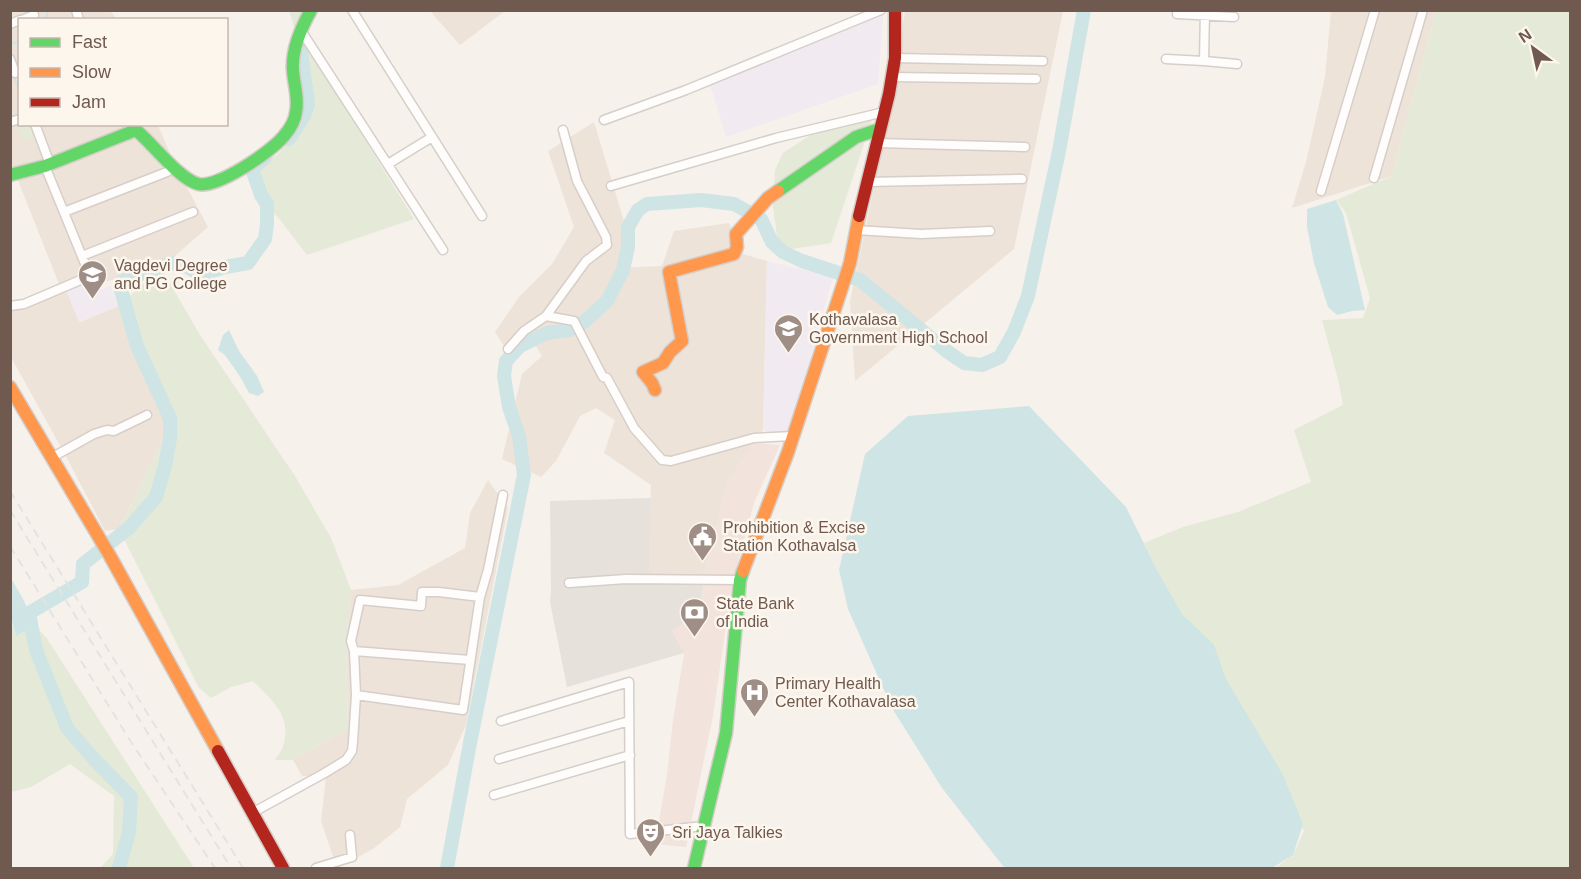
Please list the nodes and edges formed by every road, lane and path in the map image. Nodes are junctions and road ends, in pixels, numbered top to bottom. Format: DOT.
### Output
graph roads {
  1 [pos="311,10"];
  2 [pos="352,10"];
  3 [pos="880,10"];
  4 [pos="895,10"];
  5 [pos="1375,10"];
  6 [pos="1423,10"];
  7 [pos="1205,13"];
  8 [pos="1176,14"];
  9 [pos="34,15"];
  10 [pos="1234,17"];
  11 [pos="26,18"];
  12 [pos="302,32"];
  13 [pos="895,58"];
  14 [pos="10,59"];
  15 [pos="1166,59"];
  16 [pos="1043,61"];
  17 [pos="1204,61"];
  18 [pos="1237,64"];
  19 [pos="15,73"];
  20 [pos="892,77"];
  21 [pos="1036,79"];
  22 [pos="884,112"];
  23 [pos="604,120"];
  24 [pos="36,126"];
  25 [pos="880,129"];
  26 [pos="563,130"];
  27 [pos="432,137"];
  28 [pos="877,143"];
  29 [pos="1025,147"];
  30 [pos="388,164"];
  31 [pos="48,165"];
  32 [pos="167,172"];
  33 [pos="10,175"];
  34 [pos="1374,178"];
  35 [pos="1022,179"];
  36 [pos="867,182"];
  37 [pos="611,186"];
  38 [pos="1321,190"];
  39 [pos="64,212"];
  40 [pos="193,212"];
  41 [pos="482,216"];
  42 [pos="856,230"];
  43 [pos="990,231"];
  44 [pos="443,250"];
  45 [pos="82,256"];
  46 [pos="10,306"];
  47 [pos="546,316"];
  48 [pos="508,349"];
  49 [pos="10,387"];
  50 [pos="655,390"];
  51 [pos="147,415"];
  52 [pos="793,436"];
  53 [pos="51,458"];
  54 [pos="503,495"];
  55 [pos="740,580"];
  56 [pos="569,583"];
  57 [pos="480,597"];
  58 [pos="354,651"];
  59 [pos="470,660"];
  60 [pos="356,695"];
  61 [pos="501,721"];
  62 [pos="629,721"];
  63 [pos="630,755"];
  64 [pos="499,759"];
  65 [pos="494,795"];
  66 [pos="252,813"];
  67 [pos="704,826"];
  68 [pos="350,835"];
  69 [pos="283,868"];
  70 [pos="316,868"];
  71 [pos="694,868"];
  1 -- 12 [label="main road"];
  2 -- 27 [label="street"];
  3 -- 23 [label="street"];
  4 -- 13 [label="main road"];
  5 -- 38 [label="street"];
  6 -- 34 [label="street"];
  7 -- 8 [label="street"];
  7 -- 10 [label="street"];
  7 -- 17 [label="street"];
  9 -- 11 [label="street"];
  12 -- 30 [label="street"];
  12 -- 31 [label="main road"];
  13 -- 16 [label="street"];
  13 -- 20 [label="main road"];
  14 -- 19 [label="street"];
  15 -- 17 [label="street"];
  17 -- 18 [label="street"];
  20 -- 21 [label="street"];
  20 -- 22 [label="main road"];
  22 -- 25 [label="main road"];
  22 -- 37 [label="street"];
  24 -- 31 [label="street"];
  25 -- 28 [label="main road"];
  25 -- 50 [label="main road"];
  26 -- 47 [label="street"];
  27 -- 30 [label="street"];
  27 -- 41 [label="street"];
  28 -- 29 [label="street"];
  28 -- 36 [label="main road"];
  30 -- 44 [label="street"];
  31 -- 33 [label="main road"];
  31 -- 39 [label="street"];
  32 -- 39 [label="street"];
  35 -- 36 [label="street"];
  36 -- 42 [label="main road"];
  39 -- 45 [label="street"];
  40 -- 45 [label="street"];
  42 -- 43 [label="street"];
  42 -- 52 [label="main road"];
  45 -- 46 [label="street"];
  47 -- 48 [label="street"];
  47 -- 52 [label="street"];
  49 -- 53 [label="main road"];
  51 -- 53 [label="street"];
  52 -- 55 [label="main road"];
  53 -- 66 [label="main road"];
  54 -- 57 [label="street"];
  55 -- 56 [label="street"];
  55 -- 67 [label="main road"];
  57 -- 58 [label="street"];
  57 -- 59 [label="street"];
  58 -- 59 [label="street"];
  58 -- 60 [label="street"];
  59 -- 60 [label="street"];
  60 -- 66 [label="street"];
  61 -- 62 [label="street"];
  62 -- 63 [label="street"];
  62 -- 64 [label="street"];
  63 -- 65 [label="street"];
  63 -- 67 [label="street"];
  66 -- 69 [label="main road"];
  67 -- 71 [label="main road"];
  68 -- 70 [label="street"];
}
